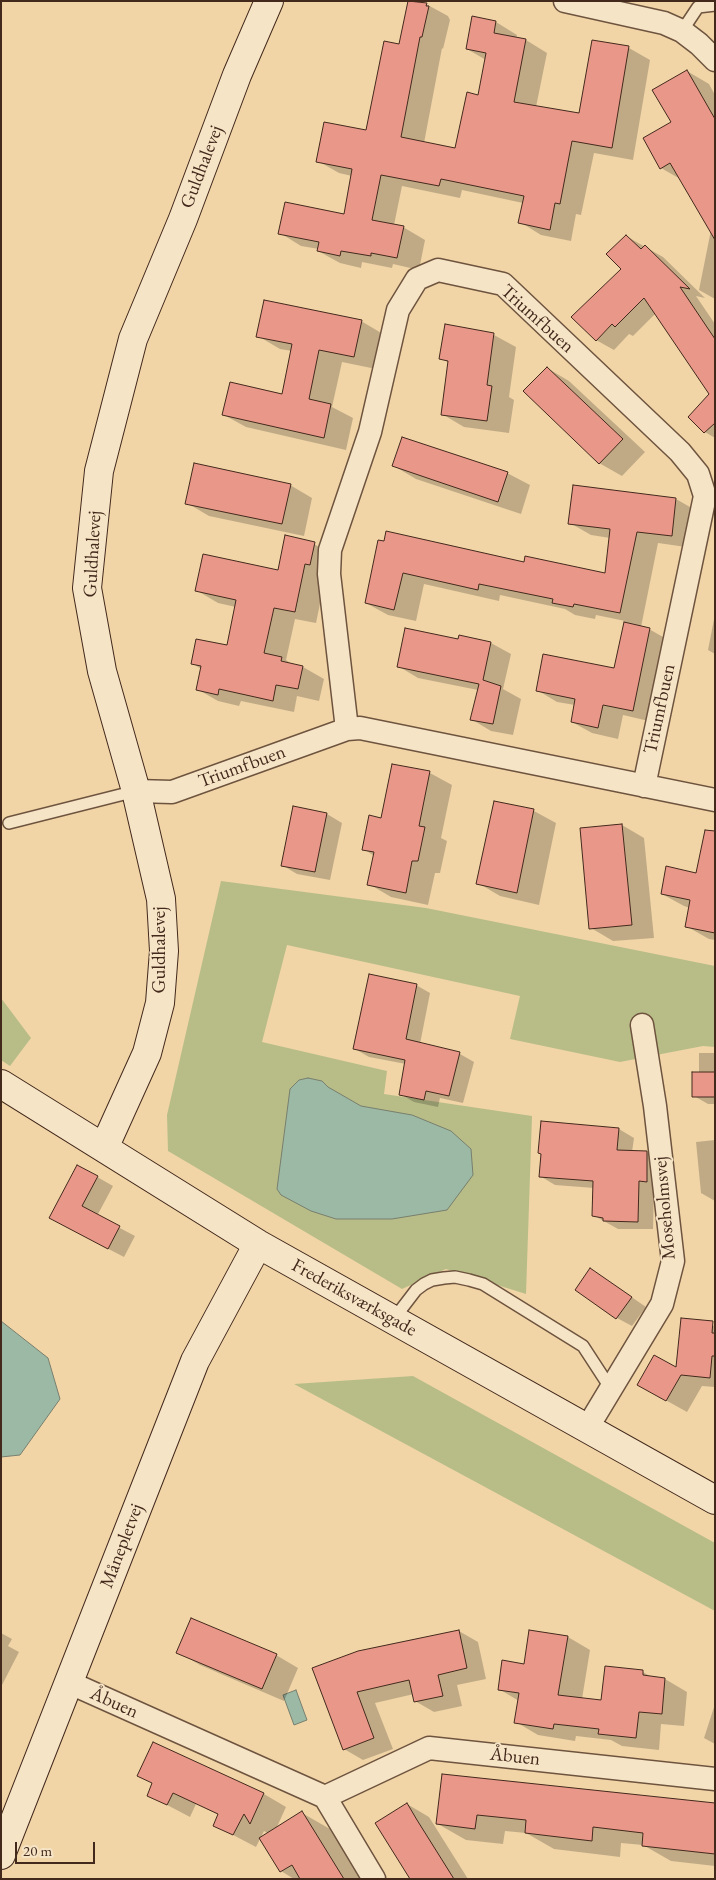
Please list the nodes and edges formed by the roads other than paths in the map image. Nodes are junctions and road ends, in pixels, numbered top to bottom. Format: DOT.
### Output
graph roads {
  1 [pos="269,1"];
  2 [pos="565,1"];
  3 [pos="715,4"];
  4 [pos="682,31"];
  5 [pos="715,60"];
  6 [pos="347,729"];
  7 [pos="644,786"];
  8 [pos="136,792"];
  9 [pos="715,800"];
  10 [pos="10,823"];
  11 [pos="642,1025"];
  12 [pos="1,1084"];
  13 [pos="104,1148"];
  14 [pos="258,1244"];
  15 [pos="393,1320"];
  16 [pos="611,1389"];
  17 [pos="586,1430"];
  18 [pos="715,1500"];
  19 [pos="68,1682"];
  20 [pos="715,1779"];
  21 [pos="325,1797"];
  22 [pos="1,1855"];
  23 [pos="374,1879"];
  1 -- 8 [label="street, Guldhalevej"];
  2 -- 4 [label="street"];
  3 -- 4 [label="lane"];
  4 -- 5 [label="street"];
  6 -- 7 [label="street, Triumfbuen"];
  6 -- 7 [label="street, Triumfbuen"];
  6 -- 8 [label="street, Triumfbuen"];
  7 -- 9 [label="street, Triumfbuen"];
  8 -- 10 [label="lane"];
  8 -- 13 [label="street, Guldhalevej"];
  11 -- 16 [label="street, Moseholmsvej"];
  12 -- 13 [label="street, Frederiksværksgade"];
  13 -- 14 [label="street, Frederiksværksgade"];
  14 -- 15 [label="street, Frederiksværksgade"];
  14 -- 19 [label="street, Månepletvej"];
  15 -- 16 [label="lane"];
  15 -- 17 [label="street, Frederiksværksgade"];
  16 -- 17 [label="street, Moseholmsvej"];
  17 -- 18 [label="street, Frederiksværksgade"];
  19 -- 21 [label="street, Åbuen"];
  19 -- 22 [label="street, Månepletvej"];
  20 -- 21 [label="street, Åbuen"];
  21 -- 23 [label="street"];
}
